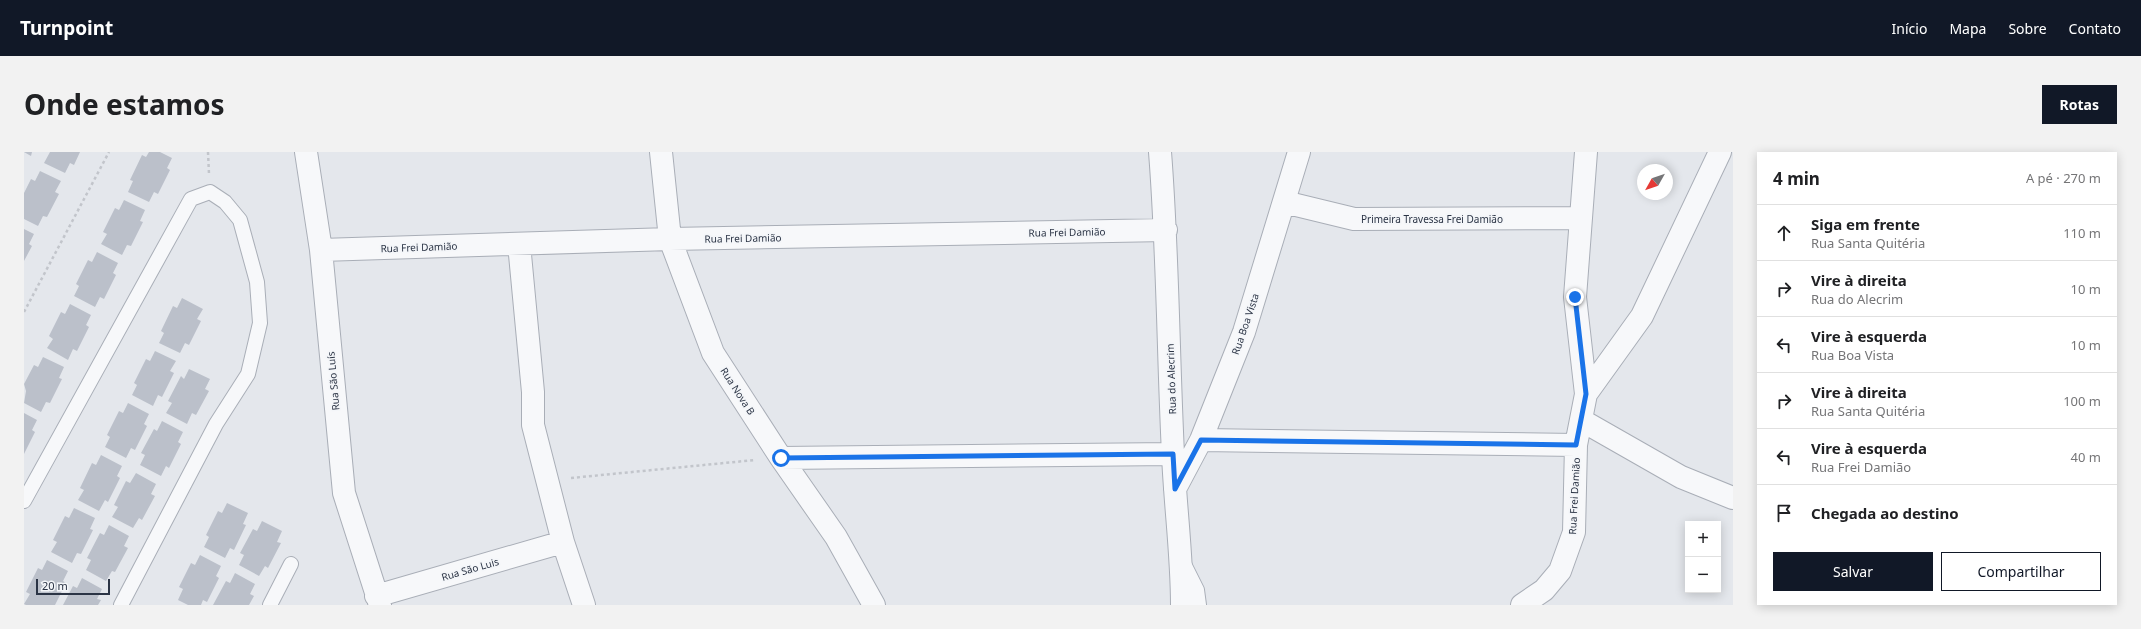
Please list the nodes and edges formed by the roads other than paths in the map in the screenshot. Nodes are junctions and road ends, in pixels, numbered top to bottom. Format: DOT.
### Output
graph roads {
  1 [pos="306,152"];
  2 [pos="661,152"];
  3 [pos="1160,152"];
  4 [pos="1299,152"];
  5 [pos="1586,152"];
  6 [pos="1720,152"];
  7 [pos="1284,202"];
  8 [pos="1581,218"];
  9 [pos="1166,230"];
  10 [pos="670,239"];
  11 [pos="519,244"];
  12 [pos="321,250"];
  13 [pos="1586,394"];
  14 [pos="1581,420"];
  15 [pos="1201,440"];
  16 [pos="1576,445"];
  17 [pos="1173,454"];
  18 [pos="781,458"];
  19 [pos="1175,489"];
  20 [pos="1733,498"];
  21 [pos="24,501"];
  22 [pos="563,542"];
  23 [pos="1182,558"];
  24 [pos="292,564"];
  25 [pos="378,601"];
  26 [pos="121,605"];
  27 [pos="270,605"];
  28 [pos="584,605"];
  29 [pos="874,605"];
  30 [pos="1182,605"];
  31 [pos="1199,605"];
  32 [pos="1522,605"];
  1 -- 12 [label="street, Rua São Luís"];
  2 -- 10 [label="street, Rua Nova B"];
  3 -- 9 [label="street, Rua do Alecrim"];
  4 -- 7 [label="street, Rua Boa Vista"];
  5 -- 8 [label="street, Rua Frei Damião"];
  6 -- 13 [label="street"];
  7 -- 8 [label="street, Primeira Travessa Frei Damião"];
  7 -- 15 [label="street, Rua Boa Vista"];
  8 -- 13 [label="street, Rua Frei Damião"];
  9 -- 10 [label="street, Rua Frei Damião"];
  9 -- 17 [label="street, Rua do Alecrim"];
  10 -- 11 [label="street, Rua Frei Damião"];
  10 -- 18 [label="street, Rua Nova B"];
  11 -- 12 [label="street, Rua Frei Damião"];
  11 -- 22 [label="street"];
  12 -- 25 [label="street, Rua São Luís"];
  13 -- 14 [label="street, Rua Frei Damião"];
  14 -- 16 [label="street, Rua Frei Damião"];
  14 -- 20 [label="street"];
  15 -- 16 [label="street"];
  15 -- 19 [label="street, Rua Boa Vista"];
  16 -- 32 [label="street, Rua Frei Damião"];
  17 -- 18 [label="street"];
  17 -- 19 [label="street, Rua do Alecrim"];
  18 -- 29 [label="street, Rua Nova B"];
  19 -- 23 [label="street, Rua do Alecrim"];
  21 -- 26 [label="lane"];
  22 -- 25 [label="street, Rua São Luis"];
  22 -- 28 [label="street"];
  23 -- 30 [label="street, Rua do Alecrim"];
  23 -- 31 [label="lane"];
  24 -- 27 [label="lane"];
}
